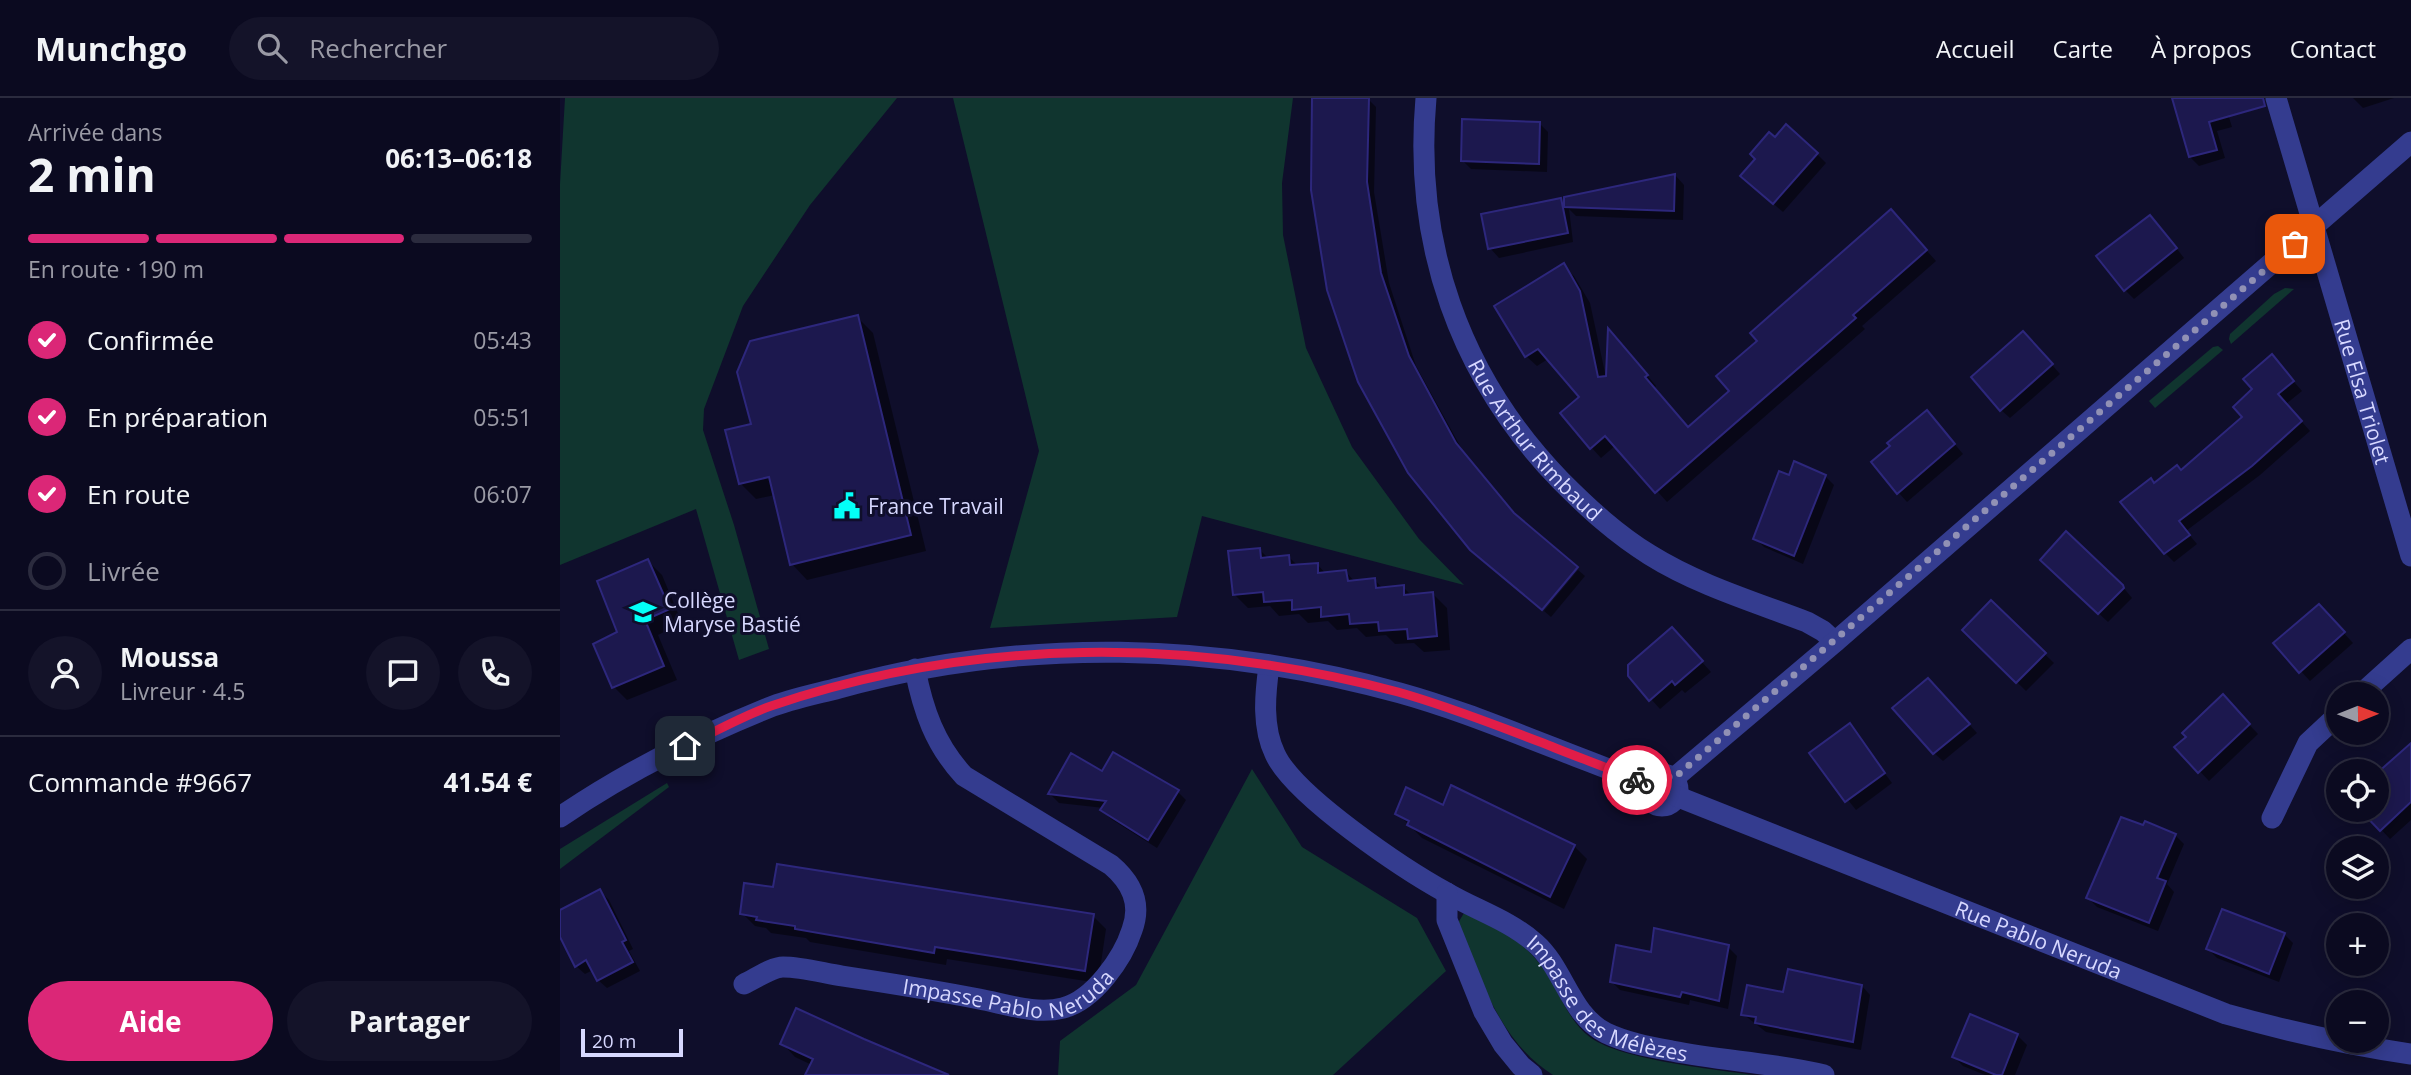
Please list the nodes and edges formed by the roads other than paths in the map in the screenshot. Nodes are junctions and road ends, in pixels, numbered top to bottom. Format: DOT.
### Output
graph roads {
  1 [pos="1426,98"];
  2 [pos="2276,98"];
  3 [pos="2411,142"];
  4 [pos="2315,227"];
  5 [pos="2411,556"];
  6 [pos="1835,642"];
  7 [pos="2411,649"];
  8 [pos="1269,666"];
  9 [pos="915,669"];
  10 [pos="2374,682"];
  11 [pos="2326,726"];
  12 [pos="1675,788"];
  13 [pos="560,817"];
  14 [pos="2272,818"];
  15 [pos="1447,893"];
  16 [pos="744,984"];
  17 [pos="2411,1054"];
  18 [pos="1532,1075"];
  19 [pos="1824,1075"];
  1 -- 6 [label="street, Rue Arthur Rimbaud"];
  2 -- 4 [label="street, Rue Elsa Triolet"];
  3 -- 4 [label="street"];
  4 -- 5 [label="street, Rue Elsa Triolet"];
  4 -- 6 [label="street"];
  6 -- 12 [label="street"];
  7 -- 10 [label="street"];
  8 -- 9 [label="street"];
  8 -- 12 [label="street"];
  8 -- 15 [label="street, Impasse des Mélèzes"];
  9 -- 13 [label="street"];
  9 -- 16 [label="street, Impasse Pablo Neruda"];
  11 -- 14 [label="street"];
  12 -- 17 [label="street, Rue Pablo Neruda"];
  15 -- 18 [label="street"];
  15 -- 19 [label="street, Impasse des Mélèzes"];
}
